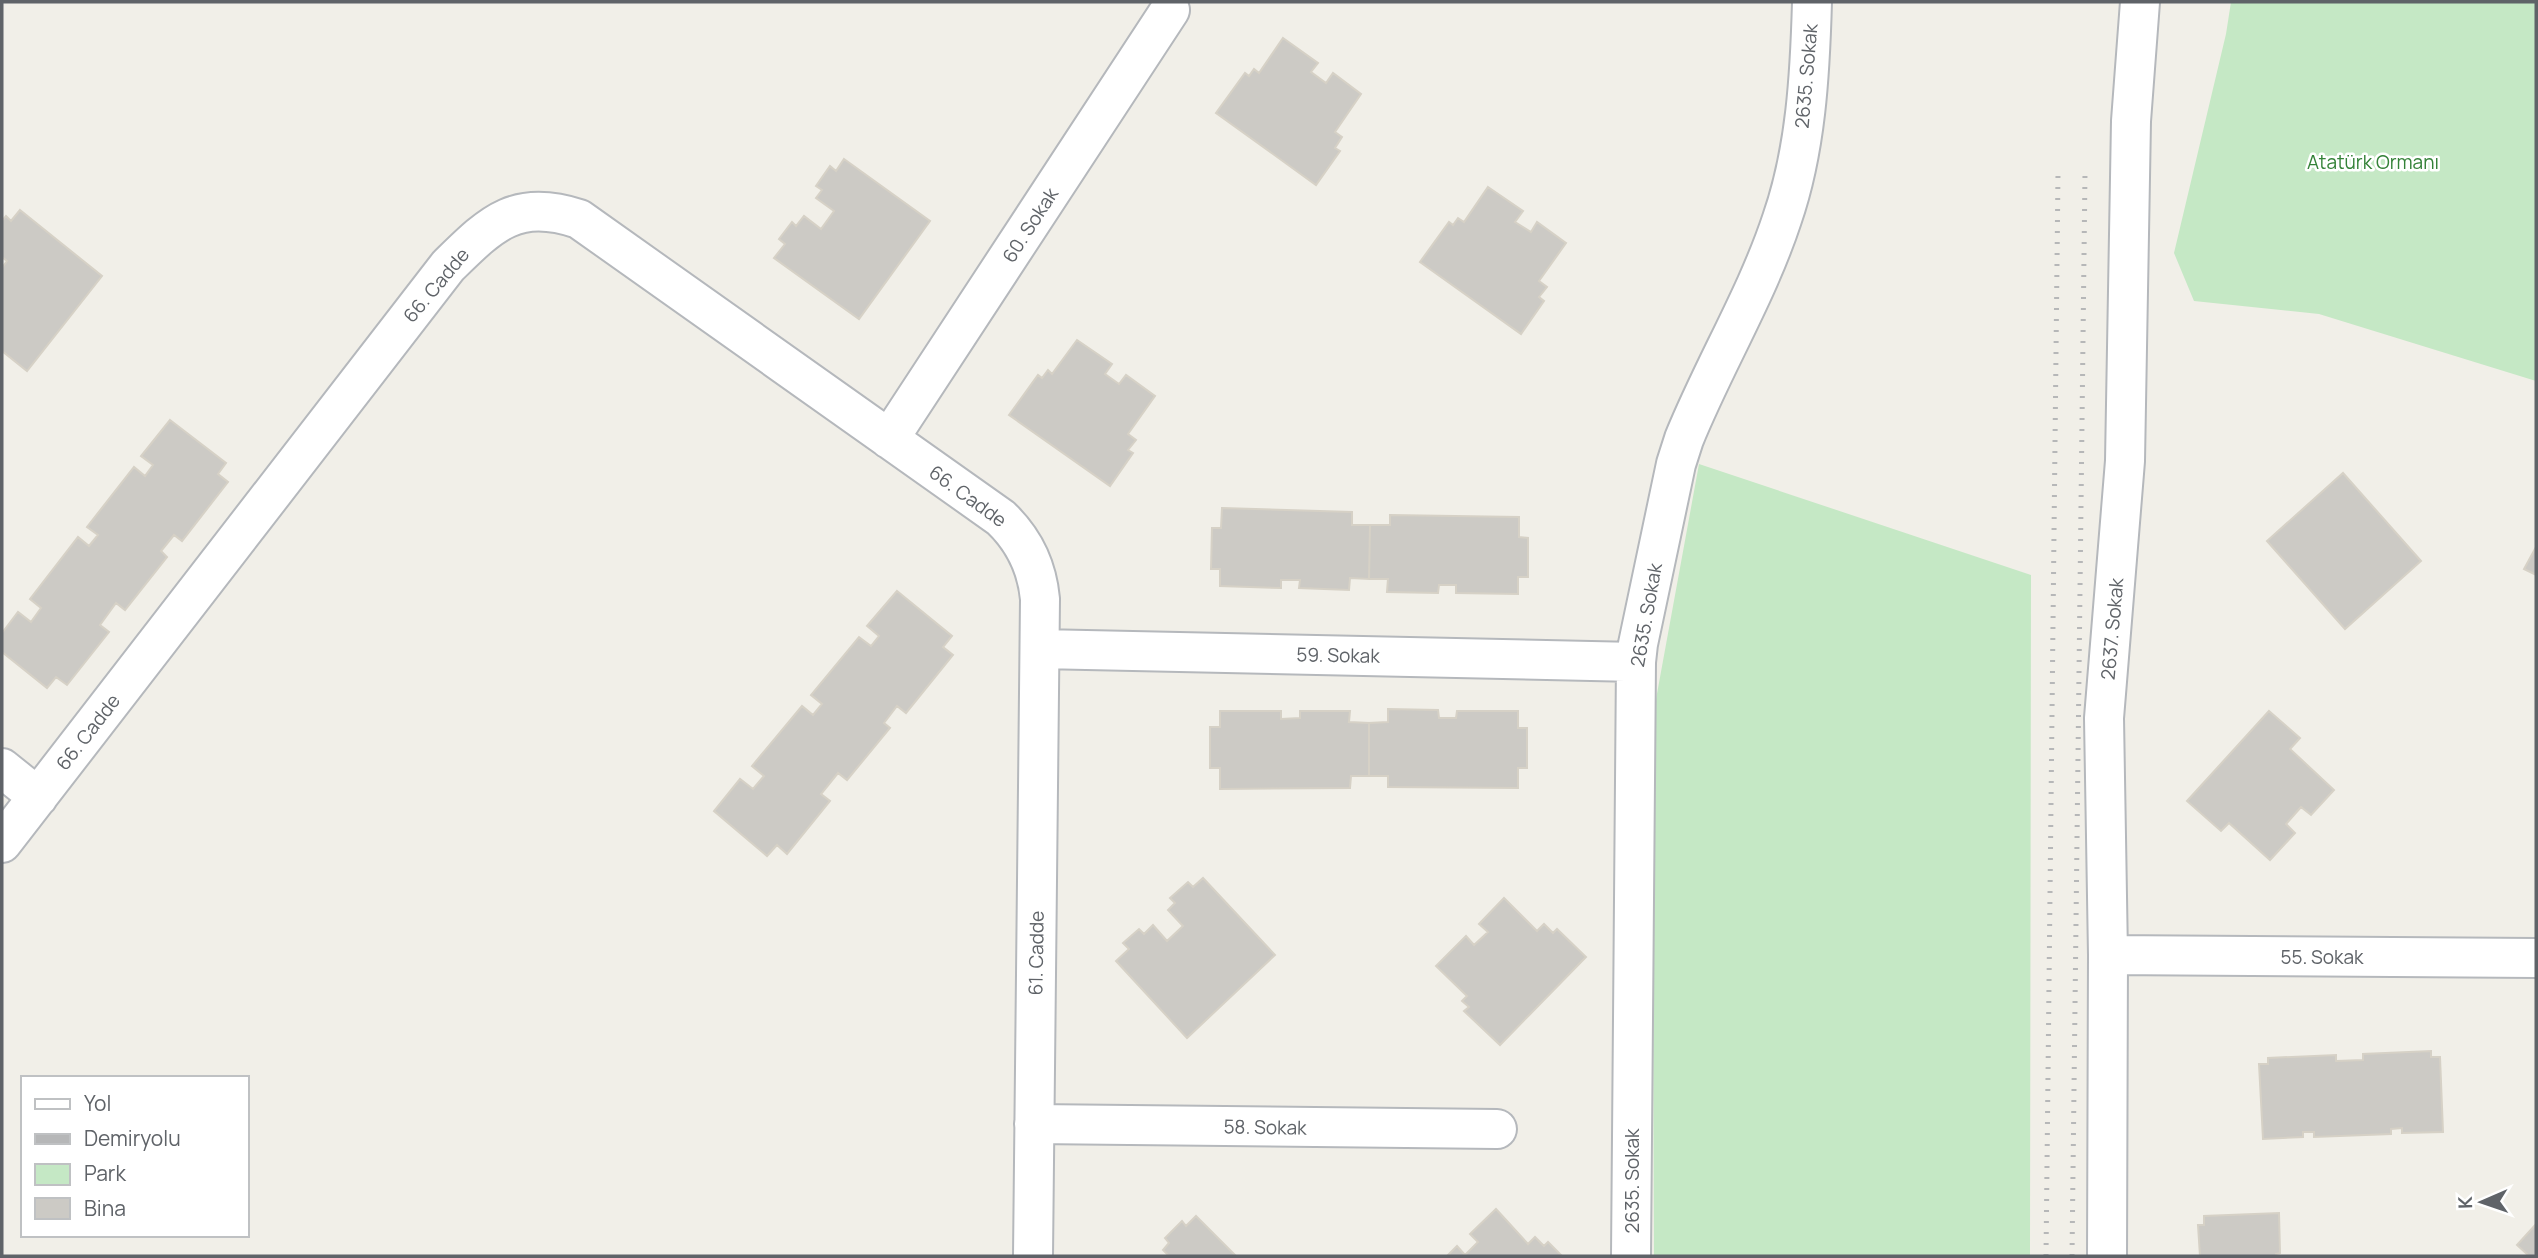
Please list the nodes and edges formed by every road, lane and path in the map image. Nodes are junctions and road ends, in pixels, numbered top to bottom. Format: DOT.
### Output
graph roads {
  1 [pos="1812,2"];
  2 [pos="2140,2"];
  3 [pos="1170,10"];
  4 [pos="889,439"];
  5 [pos="1040,649"];
  6 [pos="1636,662"];
  7 [pos="2,768"];
  8 [pos="38,797"];
  9 [pos="2,843"];
  10 [pos="2108,955"];
  11 [pos="2536,958"];
  12 [pos="1034,1124"];
  13 [pos="1497,1129"];
  14 [pos="1033,1256"];
  15 [pos="1631,1256"];
  16 [pos="2107,1256"];
  1 -- 6 [label="street, 2635. Sokak"];
  2 -- 10 [label="street, 2637. Sokak"];
  3 -- 4 [label="street, 60. Sokak"];
  4 -- 5 [label="street, 66. Cadde"];
  4 -- 8 [label="street, 66. Cadde"];
  5 -- 6 [label="street, 59. Sokak"];
  5 -- 12 [label="street, 61. Cadde"];
  6 -- 15 [label="street, 2635. Sokak"];
  7 -- 8 [label="street"];
  8 -- 9 [label="street, 66. Cadde"];
  10 -- 11 [label="street, 55. Sokak"];
  10 -- 16 [label="street, 2637. Sokak"];
  12 -- 13 [label="street, 58. Sokak"];
  12 -- 14 [label="street, 61. Cadde"];
}
